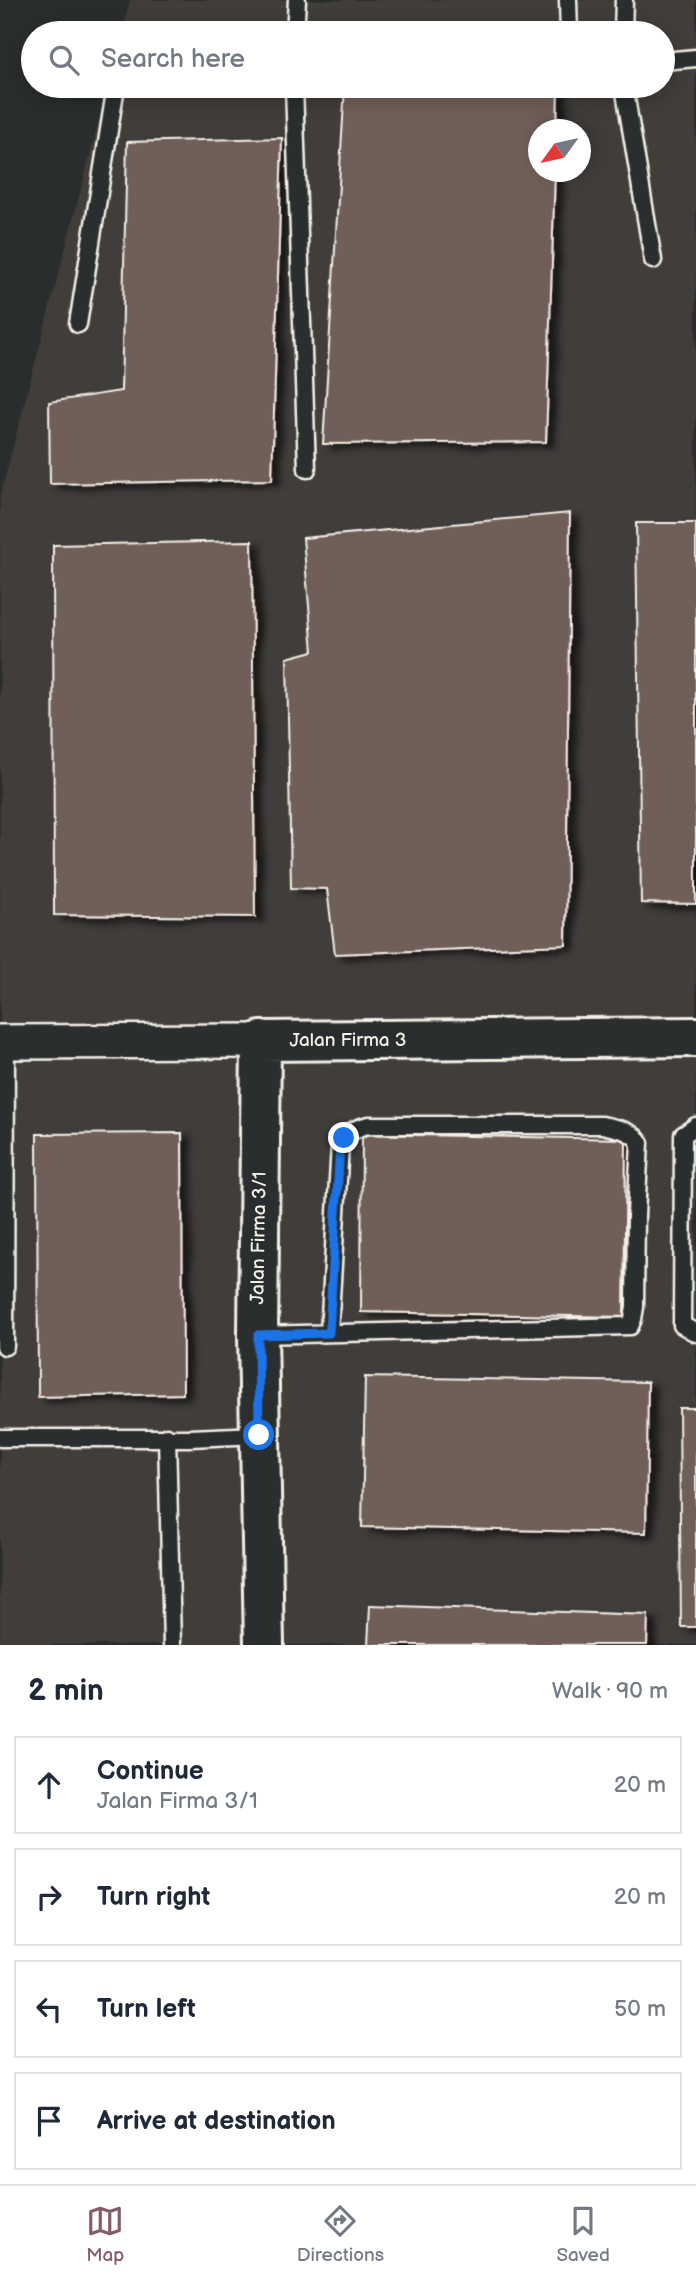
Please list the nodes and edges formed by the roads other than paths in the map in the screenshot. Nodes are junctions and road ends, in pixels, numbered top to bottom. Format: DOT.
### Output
graph roads {
  1 [pos="297,0"];
  2 [pos="568,0"];
  3 [pos="624,0"];
  4 [pos="296,21"];
  5 [pos="569,21"];
  6 [pos="623,21"];
  7 [pos="696,58"];
  8 [pos="675,60"];
  9 [pos="114,98"];
  10 [pos="295,98"];
  11 [pos="626,98"];
  12 [pos="653,260"];
  13 [pos="78,324"];
  14 [pos="307,468"];
  15 [pos="696,1037"];
  16 [pos="261,1041"];
  17 [pos="3,1042"];
  18 [pos="696,1126"];
  19 [pos="329,1333"];
  20 [pos="696,1333"];
  21 [pos="258,1335"];
  22 [pos="5,1346"];
  23 [pos="259,1435"];
  24 [pos="167,1436"];
  25 [pos="0,1438"];
  26 [pos="173,1645"];
  27 [pos="264,1645"];
  1 -- 4 [label="lane"];
  2 -- 5 [label="lane"];
  3 -- 6 [label="lane"];
  7 -- 8 [label="lane"];
  9 -- 13 [label="lane"];
  10 -- 14 [label="lane"];
  11 -- 12 [label="lane"];
  15 -- 16 [label="street, Jalan Firma 3"];
  16 -- 17 [label="street, Jalan Firma 3"];
  16 -- 21 [label="street, Jalan Firma 3/1"];
  17 -- 22 [label="lane"];
  18 -- 20 [label="lane"];
  19 -- 19 [label="lane"];
  19 -- 21 [label="lane"];
  21 -- 23 [label="street, Jalan Firma 3/1"];
  23 -- 24 [label="lane"];
  23 -- 27 [label="street, Jalan Firma 3/1"];
  24 -- 25 [label="lane"];
  24 -- 26 [label="lane"];
}
